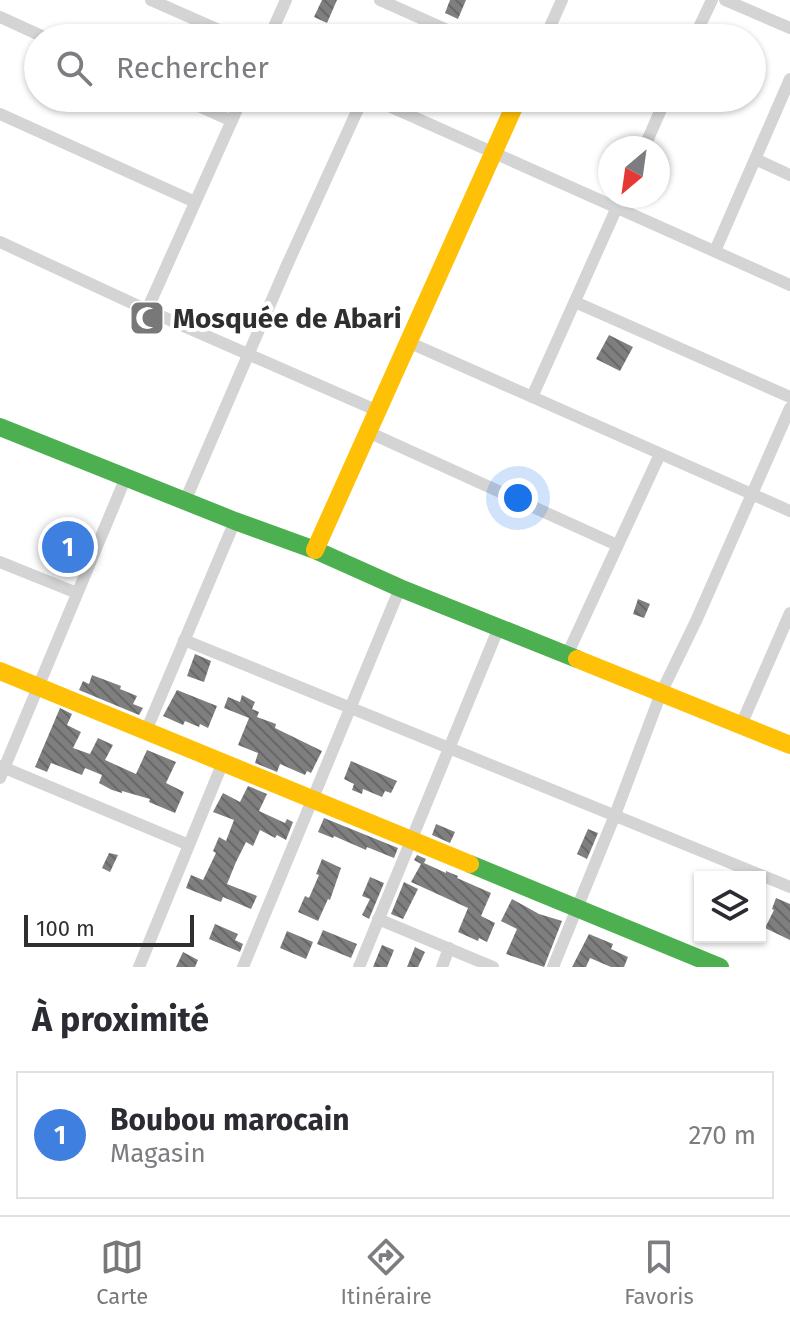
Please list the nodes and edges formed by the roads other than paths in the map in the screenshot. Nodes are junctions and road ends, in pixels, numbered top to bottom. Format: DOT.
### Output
graph roads {
  1 [pos="151,0"];
  2 [pos="286,0"];
  3 [pos="380,0"];
  4 [pos="562,0"];
  5 [pos="712,0"];
  6 [pos="725,0"];
  7 [pos="0,17"];
  8 [pos="205,24"];
  9 [pos="275,24"];
  10 [pos="434,24"];
  11 [pos="551,24"];
  12 [pos="701,24"];
  13 [pos="24,28"];
  14 [pos="790,28"];
  15 [pos="790,79"];
  16 [pos="212,112"];
  17 [pos="236,112"];
  18 [pos="357,112"];
  19 [pos="402,112"];
  20 [pos="512,112"];
  21 [pos="660,112"];
  22 [pos="0,114"];
  23 [pos="232,121"];
  24 [pos="649,136"];
  25 [pos="494,153"];
  26 [pos="755,159"];
  27 [pos="790,175"];
  28 [pos="598,193"];
  29 [pos="195,202"];
  30 [pos="617,208"];
  31 [pos="632,208"];
  32 [pos="0,242"];
  33 [pos="715,251"];
  34 [pos="790,285"];
  35 [pos="575,302"];
  36 [pos="147,310"];
  37 [pos="408,342"];
  38 [pos="249,355"];
  39 [pos="532,397"];
  40 [pos="790,397"];
  41 [pos="790,408"];
  42 [pos="378,411"];
  43 [pos="0,427"];
  44 [pos="368,432"];
  45 [pos="660,454"];
  46 [pos="126,477"];
  47 [pos="752,494"];
  48 [pos="185,501"];
  49 [pos="790,511"];
  50 [pos="235,521"];
  51 [pos="617,545"];
  52 [pos="315,550"];
  53 [pos="0,562"];
  54 [pos="400,588"];
  55 [pos="77,593"];
  56 [pos="790,613"];
  57 [pos="499,627"];
  58 [pos="184,640"];
  59 [pos="567,655"];
  60 [pos="0,671"];
  61 [pos="38,687"];
  62 [pos="661,693"];
  63 [pos="350,708"];
  64 [pos="741,725"];
  65 [pos="146,731"];
  66 [pos="790,745"];
  67 [pos="449,748"];
  68 [pos="223,762"];
  69 [pos="1,771"];
  70 [pos="312,799"];
  71 [pos="615,815"];
  72 [pos="411,840"];
  73 [pos="189,845"];
  74 [pos="790,887"];
  75 [pos="576,908"];
  76 [pos="378,919"];
  77 [pos="449,948"];
  78 [pos="139,967"];
  79 [pos="243,967"];
  80 [pos="359,967"];
  81 [pos="442,967"];
  82 [pos="493,967"];
  83 [pos="553,967"];
  84 [pos="720,967"];
  1 -- 8 [label="street"];
  2 -- 9 [label="street"];
  3 -- 10 [label="street"];
  4 -- 11 [label="street"];
  5 -- 12 [label="street"];
  6 -- 14 [label="street"];
  7 -- 13 [label="street"];
  15 -- 26 [label="street"];
  16 -- 23 [label="street"];
  17 -- 23 [label="street"];
  18 -- 38 [label="street"];
  19 -- 25 [label="street"];
  20 -- 25 [label="street"];
  21 -- 24 [label="street"];
  22 -- 29 [label="street"];
  23 -- 29 [label="street"];
  25 -- 28 [label="street"];
  25 -- 37 [label="street"];
  26 -- 27 [label="street"];
  26 -- 33 [label="street"];
  29 -- 36 [label="street"];
  30 -- 35 [label="street"];
  31 -- 33 [label="street"];
  32 -- 36 [label="street"];
  33 -- 34 [label="street"];
  35 -- 39 [label="street"];
  35 -- 40 [label="street"];
  36 -- 38 [label="street"];
  37 -- 39 [label="street"];
  37 -- 42 [label="street"];
  38 -- 42 [label="street"];
  38 -- 48 [label="street"];
  39 -- 45 [label="street"];
  41 -- 47 [label="street"];
  42 -- 44 [label="street"];
  43 -- 46 [label="street"];
  44 -- 51 [label="street"];
  44 -- 52 [label="street"];
  45 -- 47 [label="street"];
  45 -- 51 [label="street"];
  46 -- 48 [label="street"];
  46 -- 55 [label="street"];
  47 -- 49 [label="street"];
  47 -- 62 [label="street"];
  48 -- 50 [label="street"];
  50 -- 52 [label="street"];
  50 -- 58 [label="street"];
  51 -- 59 [label="street"];
  52 -- 54 [label="street"];
  53 -- 55 [label="street"];
  54 -- 57 [label="street"];
  54 -- 63 [label="street"];
  55 -- 61 [label="street"];
  56 -- 64 [label="street"];
  57 -- 59 [label="street"];
  57 -- 67 [label="street"];
  58 -- 63 [label="street"];
  58 -- 65 [label="street"];
  59 -- 62 [label="street"];
  60 -- 61 [label="street"];
  61 -- 65 [label="street"];
  61 -- 69 [label="street"];
  62 -- 64 [label="street"];
  62 -- 71 [label="street"];
  63 -- 67 [label="street"];
  63 -- 70 [label="street"];
  64 -- 66 [label="street"];
  65 -- 68 [label="street"];
  67 -- 71 [label="street"];
  67 -- 72 [label="street"];
  68 -- 70 [label="street"];
  68 -- 73 [label="street"];
  69 -- 73 [label="street"];
  70 -- 72 [label="street"];
  70 -- 79 [label="street"];
  71 -- 74 [label="street"];
  71 -- 75 [label="street"];
  72 -- 75 [label="street"];
  72 -- 76 [label="street"];
  73 -- 78 [label="street"];
  75 -- 83 [label="street"];
  75 -- 84 [label="street"];
  76 -- 77 [label="street"];
  76 -- 80 [label="street"];
  77 -- 81 [label="street"];
  77 -- 82 [label="street"];
}
